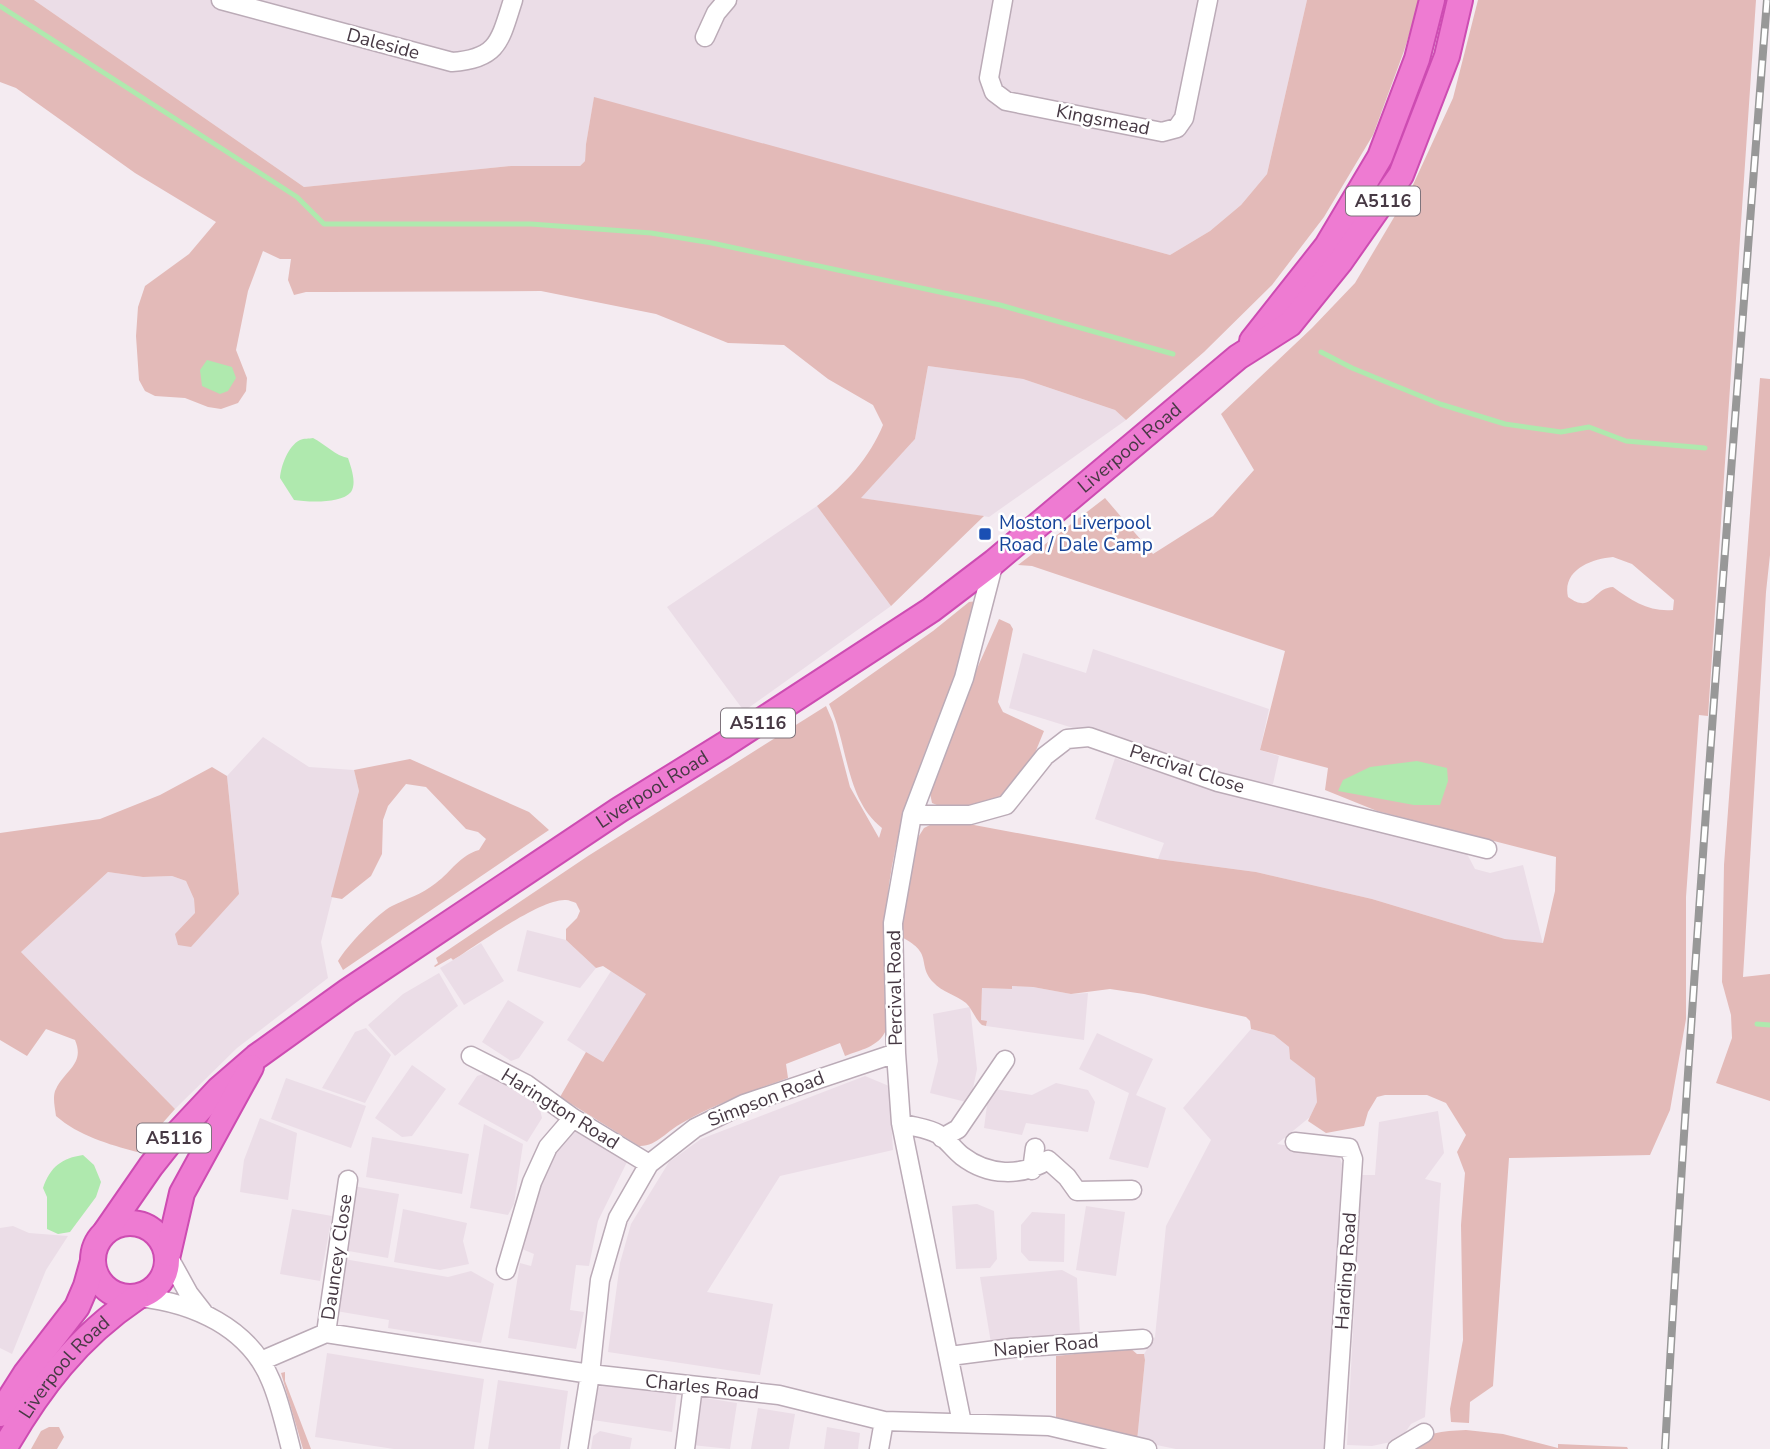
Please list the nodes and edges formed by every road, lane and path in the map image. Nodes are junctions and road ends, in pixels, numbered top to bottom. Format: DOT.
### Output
graph roads {
  1 [pos="221,0"];
  2 [pos="513,0"];
  3 [pos="727,0"];
  4 [pos="1003,0"];
  5 [pos="1208,0"];
  6 [pos="1432,0"];
  7 [pos="1460,0"];
  8 [pos="705,37"];
  9 [pos="1238,358"];
  10 [pos="994,562"];
  11 [pos="912,815"];
  12 [pos="1488,849"];
  13 [pos="896,1053"];
  14 [pos="471,1056"];
  15 [pos="256,1057"];
  16 [pos="1005,1060"];
  17 [pos="573,1118"];
  18 [pos="901,1123"];
  19 [pos="942,1138"];
  20 [pos="1295,1142"];
  21 [pos="1035,1148"];
  22 [pos="649,1164"];
  23 [pos="1032,1170"];
  24 [pos="348,1180"];
  25 [pos="1132,1191"];
  26 [pos="106,1231"];
  27 [pos="168,1255"];
  28 [pos="93,1261"];
  29 [pos="506,1270"];
  30 [pos="137,1297"];
  31 [pos="203,1312"];
  32 [pos="326,1333"];
  33 [pos="1143,1339"];
  34 [pos="950,1356"];
  35 [pos="261,1361"];
  36 [pos="590,1374"];
  37 [pos="693,1386"];
  38 [pos="0,1414"];
  39 [pos="884,1421"];
  40 [pos="962,1423"];
  41 [pos="1424,1433"];
  42 [pos="4,1449"];
  43 [pos="291,1449"];
  44 [pos="578,1449"];
  45 [pos="685,1449"];
  46 [pos="879,1449"];
  47 [pos="1147,1449"];
  48 [pos="1334,1449"];
  49 [pos="1397,1449"];
  1 -- 2 [label="street, Daleside"];
  3 -- 8 [label="street"];
  4 -- 5 [label="street, Kingsmead"];
  6 -- 9 [label="highway, Liverpool Road / A5116"];
  7 -- 9 [label="highway, Liverpool Road / A5116"];
  9 -- 10 [label="highway, Liverpool Road / A5116"];
  10 -- 11 [label="street, Percival Road"];
  10 -- 15 [label="highway, Liverpool Road / A5116"];
  11 -- 12 [label="street, Percival Close"];
  11 -- 13 [label="street, Percival Road"];
  13 -- 18 [label="street, Percival Road"];
  13 -- 22 [label="street, Simpson Road"];
  14 -- 17 [label="street, Harington Road"];
  15 -- 26 [label="highway, Liverpool Road / A5116"];
  15 -- 27 [label="highway, Liverpool Road / A5116"];
  16 -- 19 [label="street"];
  17 -- 22 [label="street, Harington Road"];
  17 -- 29 [label="street"];
  18 -- 19 [label="street"];
  18 -- 34 [label="street, Percival Road"];
  19 -- 23 [label="street"];
  20 -- 48 [label="street, Harding Road"];
  21 -- 23 [label="street"];
  22 -- 36 [label="street, Simpson Road"];
  23 -- 25 [label="street"];
  24 -- 32 [label="street, Dauncey Close"];
  26 -- 27 [label="highway"];
  26 -- 28 [label="highway, A5116"];
  27 -- 30 [label="highway, A5116"];
  27 -- 31 [label="street"];
  28 -- 30 [label="highway"];
  28 -- 38 [label="highway, Liverpool Road / A5116"];
  30 -- 31 [label="street"];
  30 -- 42 [label="highway, Liverpool Road / A5116"];
  31 -- 35 [label="street"];
  32 -- 35 [label="street"];
  32 -- 36 [label="street, Charles Road"];
  33 -- 34 [label="street, Napier Road"];
  34 -- 40 [label="street, Percival Road"];
  35 -- 43 [label="street"];
  36 -- 37 [label="street, Charles Road"];
  36 -- 44 [label="street, Simpson Road"];
  37 -- 39 [label="street, Charles Road"];
  37 -- 45 [label="street"];
  39 -- 40 [label="street, Charles Road"];
  39 -- 46 [label="street"];
  40 -- 47 [label="street, Charles Road"];
  41 -- 49 [label="street"];
}
